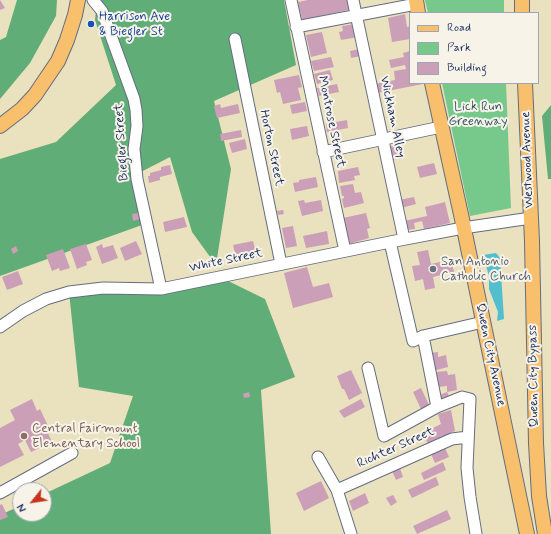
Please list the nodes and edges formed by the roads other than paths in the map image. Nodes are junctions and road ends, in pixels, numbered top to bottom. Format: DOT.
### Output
graph roads {
  1 [pos="78,0"];
  2 [pos="93,0"];
  3 [pos="291,0"];
  4 [pos="353,0"];
  5 [pos="522,0"];
  6 [pos="417,6"];
  7 [pos="522,12"];
  8 [pos="357,16"];
  9 [pos="296,27"];
  10 [pos="235,39"];
  11 [pos="432,84"];
  12 [pos="525,84"];
  13 [pos="0,126"];
  14 [pos="441,127"];
  15 [pos="383,139"];
  16 [pos="323,152"];
  17 [pos="531,218"];
  18 [pos="464,228"];
  19 [pos="404,239"];
  20 [pos="390,242"];
  21 [pos="344,251"];
  22 [pos="281,264"];
  23 [pos="161,289"];
  24 [pos="483,322"];
  25 [pos="0,327"];
  26 [pos="423,336"];
  27 [pos="368,368"];
  28 [pos="437,407"];
  29 [pos="468,437"];
  30 [pos="72,453"];
  31 [pos="318,457"];
  32 [pos="337,490"];
  33 [pos="0,493"];
  34 [pos="351,534"];
  35 [pos="476,534"];
  36 [pos="526,534"];
  37 [pos="545,534"];
  1 -- 13 [label="main road"];
  2 -- 23 [label="street, Biegler Street"];
  3 -- 9 [label="street, Montrose Street"];
  4 -- 8 [label="street, Wickham Alley"];
  5 -- 7 [label="main road"];
  6 -- 8 [label="street"];
  8 -- 9 [label="street"];
  8 -- 15 [label="street, Wickham Alley"];
  9 -- 16 [label="street, Montrose Street"];
  10 -- 22 [label="street, Horton Street"];
  11 -- 14 [label="main road, Queen City Avenue"];
  12 -- 17 [label="main road, Westwood Avenue"];
  14 -- 15 [label="street"];
  14 -- 18 [label="main road, Queen City Avenue"];
  15 -- 16 [label="street"];
  15 -- 19 [label="street, Wickham Alley"];
  16 -- 21 [label="street, Montrose Street"];
  17 -- 18 [label="street, Westwood Avenue"];
  17 -- 37 [label="main road, Queen City Bypass"];
  18 -- 19 [label="street, White Street"];
  18 -- 24 [label="main road, Queen City Avenue"];
  19 -- 20 [label="street, White Street"];
  20 -- 21 [label="street, White Street"];
  20 -- 26 [label="street"];
  21 -- 22 [label="street, White Street"];
  22 -- 23 [label="street, White Street"];
  23 -- 25 [label="street, White Street"];
  24 -- 26 [label="street"];
  24 -- 36 [label="main road, Queen City Avenue"];
  26 -- 28 [label="street"];
  27 -- 28 [label="street"];
  28 -- 29 [label="street"];
  29 -- 32 [label="street, Richter Street"];
  29 -- 35 [label="street"];
  30 -- 33 [label="street"];
  31 -- 32 [label="street"];
  32 -- 34 [label="street"];
}
